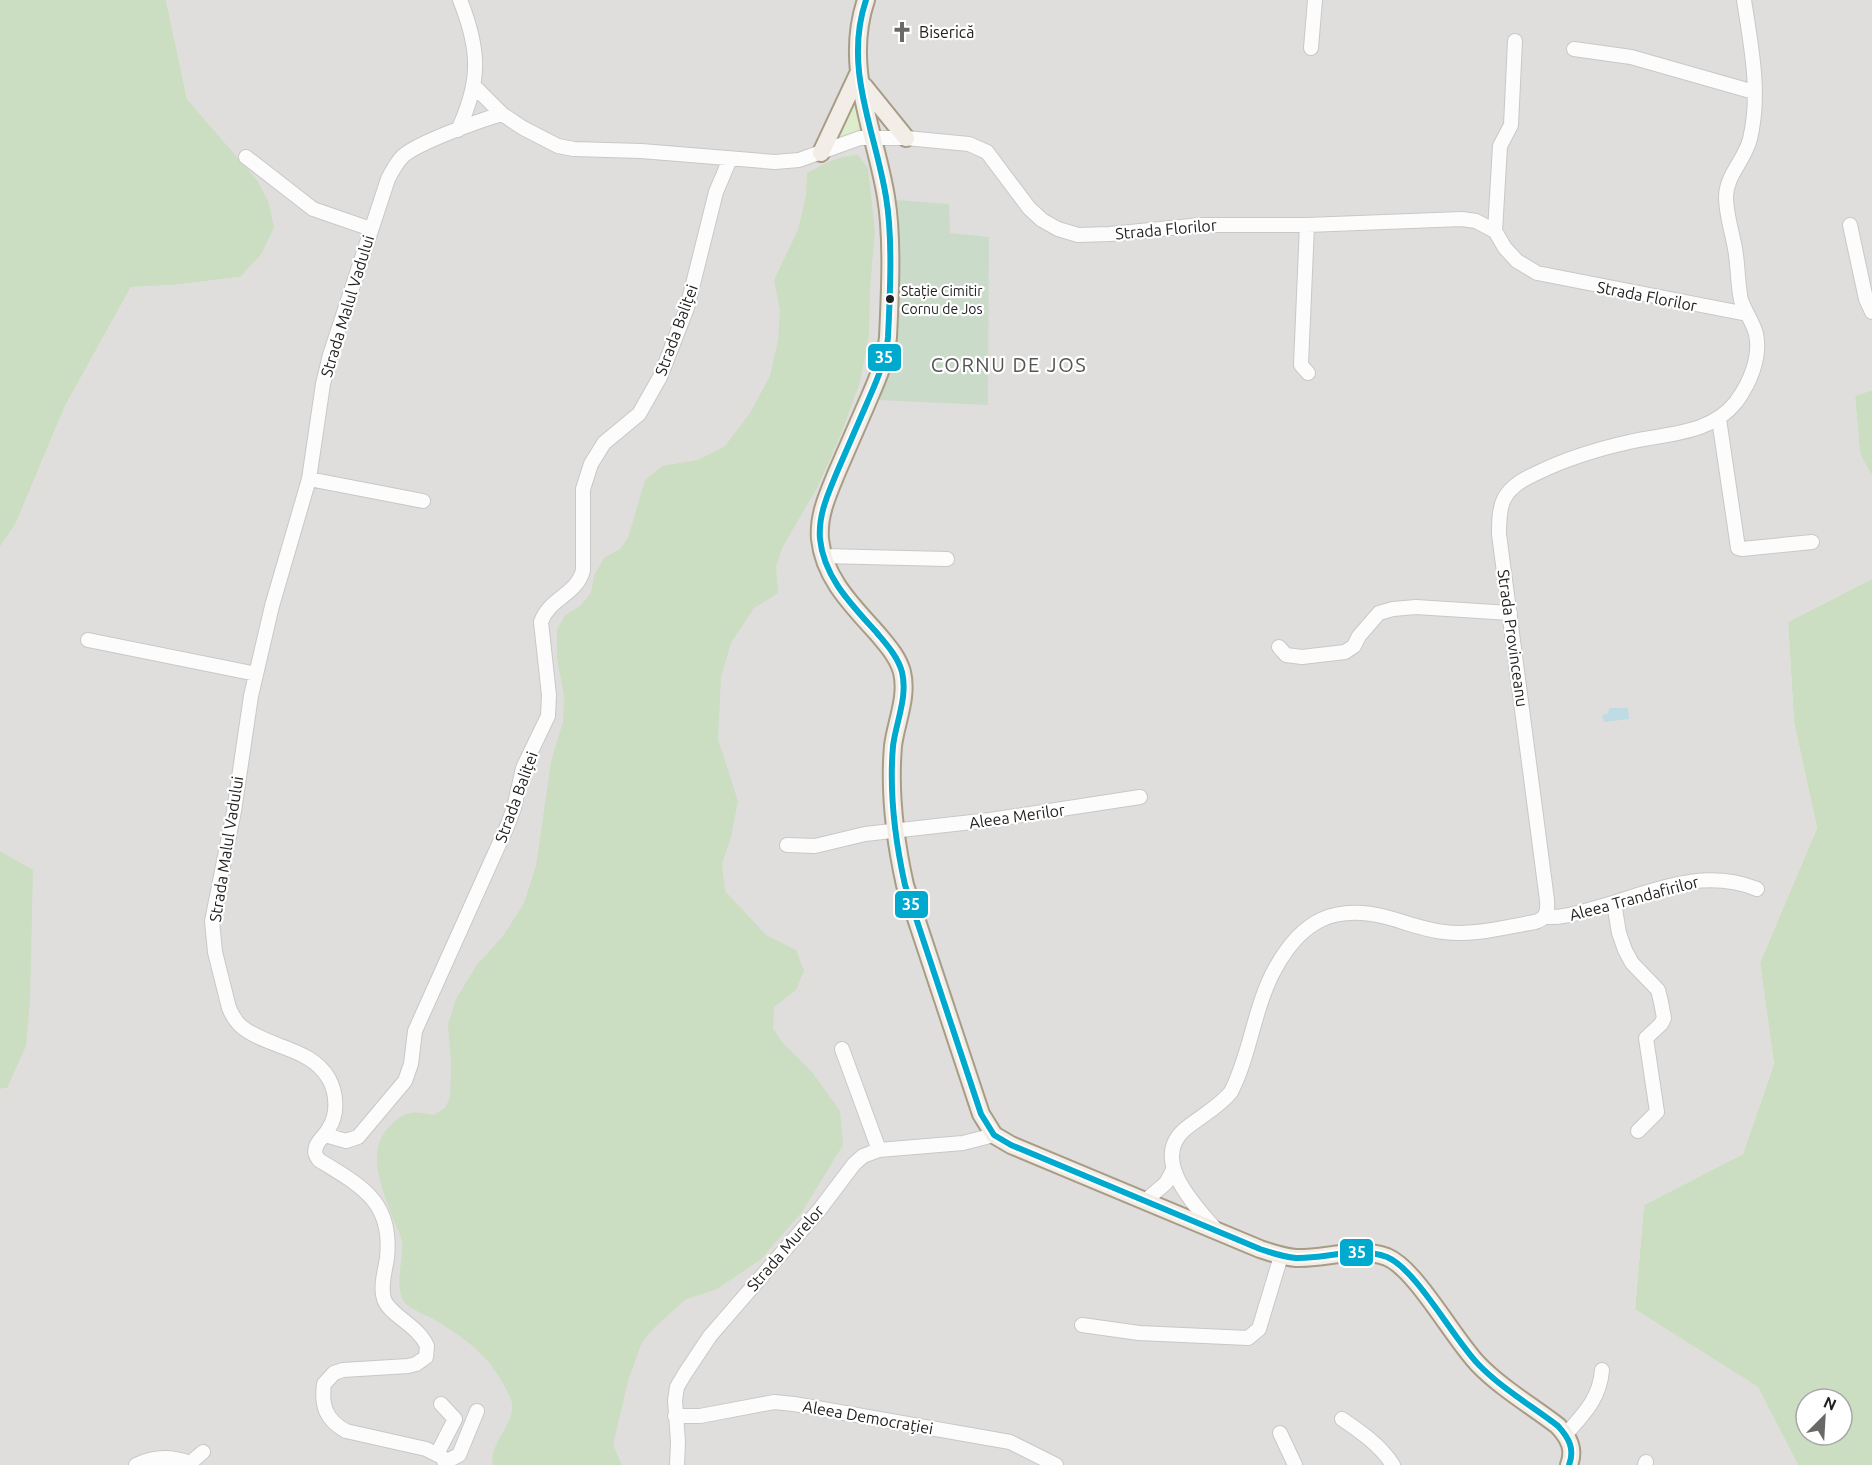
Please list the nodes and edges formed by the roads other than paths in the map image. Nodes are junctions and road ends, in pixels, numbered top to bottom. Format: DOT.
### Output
graph roads {
  1 [pos="460,0"];
  2 [pos="866,0"];
  3 [pos="1315,0"];
  4 [pos="1744,0"];
  5 [pos="1515,41"];
  6 [pos="1311,48"];
  7 [pos="1574,49"];
  8 [pos="858,74"];
  9 [pos="475,87"];
  10 [pos="1754,92"];
  11 [pos="502,114"];
  12 [pos="458,130"];
  13 [pos="872,137"];
  14 [pos="906,138"];
  15 [pos="821,153"];
  16 [pos="246,157"];
  17 [pos="730,159"];
  18 [pos="1307,225"];
  19 [pos="1850,225"];
  20 [pos="371,229"];
  21 [pos="1495,231"];
  22 [pos="1872,312"];
  23 [pos="1747,314"];
  24 [pos="1308,373"];
  25 [pos="1719,419"];
  26 [pos="309,479"];
  27 [pos="423,501"];
  28 [pos="1812,542"];
  29 [pos="824,556"];
  30 [pos="947,559"];
  31 [pos="1510,613"];
  32 [pos="88,640"];
  33 [pos="1279,647"];
  34 [pos="256,674"];
  35 [pos="1140,797"];
  36 [pos="895,831"];
  37 [pos="787,845"];
  38 [pos="1757,889"];
  39 [pos="1614,903"];
  40 [pos="1545,917"];
  41 [pos="842,1049"];
  42 [pos="1638,1131"];
  43 [pos="325,1135"];
  44 [pos="994,1135"];
  45 [pos="879,1150"];
  46 [pos="1173,1170"];
  47 [pos="1144,1202"];
  48 [pos="1217,1232"];
  49 [pos="1281,1256"];
  50 [pos="1082,1325"];
  51 [pos="1602,1370"];
  52 [pos="441,1404"];
  53 [pos="477,1411"];
  54 [pos="675,1416"];
  55 [pos="1342,1419"];
  56 [pos="1280,1433"];
  57 [pos="1566,1434"];
  58 [pos="203,1452"];
  59 [pos="443,1460"];
  60 [pos="136,1465"];
  61 [pos="677,1465"];
  62 [pos="1056,1465"];
  63 [pos="1295,1465"];
  64 [pos="1393,1465"];
  65 [pos="1569,1465"];
  1 -- 9 [label="street"];
  2 -- 8 [label="main road"];
  3 -- 6 [label="street"];
  4 -- 10 [label="street, Strada Provinceanu"];
  5 -- 21 [label="street"];
  7 -- 10 [label="street"];
  8 -- 13 [label="main road"];
  8 -- 14 [label="main road"];
  8 -- 15 [label="main road"];
  9 -- 11 [label="street"];
  9 -- 12 [label="street"];
  10 -- 23 [label="street, Strada Provinceanu"];
  11 -- 12 [label="street, Strada Malul Vadului"];
  11 -- 17 [label="street"];
  12 -- 20 [label="street, Strada Malul Vadului"];
  13 -- 14 [label="street, Strada Florilor"];
  13 -- 15 [label="street"];
  13 -- 29 [label="main road"];
  14 -- 18 [label="street, Strada Florilor"];
  15 -- 17 [label="street"];
  16 -- 20 [label="street"];
  17 -- 43 [label="street, Strada Baliței"];
  18 -- 21 [label="street, Strada Florilor"];
  18 -- 24 [label="street"];
  19 -- 22 [label="street"];
  20 -- 26 [label="street, Strada Malul Vadului"];
  21 -- 23 [label="street, Strada Florilor"];
  23 -- 25 [label="street, Strada Provinceanu"];
  25 -- 28 [label="street"];
  25 -- 31 [label="street, Strada Provinceanu"];
  26 -- 27 [label="street"];
  26 -- 34 [label="street, Strada Malul Vadului"];
  29 -- 30 [label="street"];
  29 -- 36 [label="main road"];
  31 -- 33 [label="street"];
  31 -- 40 [label="street, Strada Provinceanu"];
  32 -- 34 [label="street"];
  34 -- 43 [label="street, Strada Malul Vadului"];
  35 -- 36 [label="street, Aleea Merilor"];
  36 -- 37 [label="street, Aleea Merilor"];
  36 -- 44 [label="main road"];
  38 -- 39 [label="street, Aleea Trandafirilor"];
  39 -- 40 [label="street, Aleea Trandafirilor"];
  39 -- 42 [label="street"];
  40 -- 46 [label="street"];
  41 -- 45 [label="street"];
  43 -- 59 [label="street, Strada Malul Vadului"];
  44 -- 45 [label="street, Strada Murelor"];
  44 -- 47 [label="main road"];
  45 -- 54 [label="street, Strada Murelor"];
  46 -- 47 [label="street"];
  46 -- 48 [label="street"];
  47 -- 48 [label="main road"];
  48 -- 49 [label="main road"];
  49 -- 50 [label="street"];
  49 -- 57 [label="main road"];
  51 -- 57 [label="street"];
  52 -- 59 [label="street"];
  53 -- 59 [label="street"];
  54 -- 61 [label="street, Strada Murelor"];
  54 -- 62 [label="street, Aleea Democrației"];
  55 -- 64 [label="street"];
  56 -- 63 [label="street"];
  57 -- 65 [label="main road"];
  58 -- 60 [label="street"];
}
